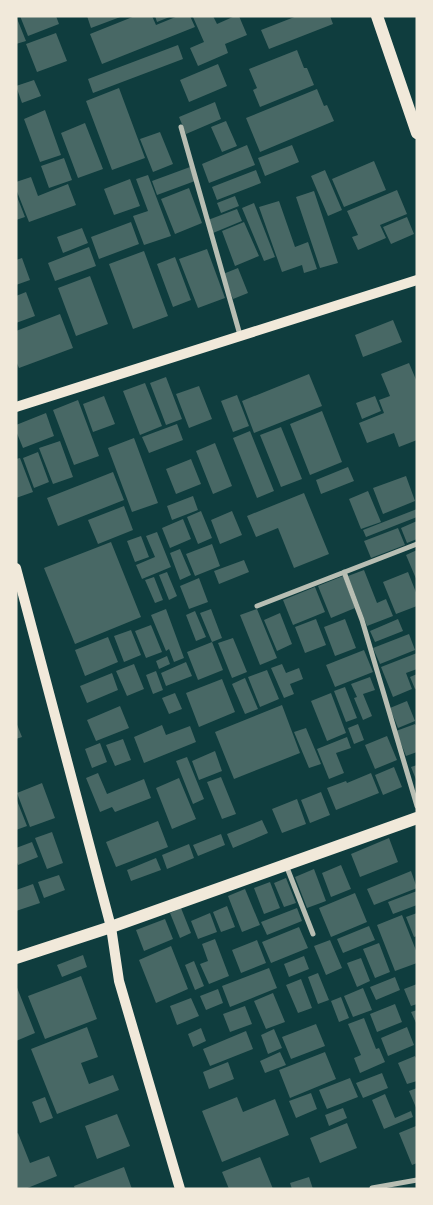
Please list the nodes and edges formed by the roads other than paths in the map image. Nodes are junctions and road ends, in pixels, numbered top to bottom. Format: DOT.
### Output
graph roads {
  1 [pos="377,16"];
  2 [pos="181,127"];
  3 [pos="417,133"];
  4 [pos="417,280"];
  5 [pos="240,335"];
  6 [pos="16,407"];
  7 [pos="417,544"];
  8 [pos="16,568"];
  9 [pos="344,572"];
  10 [pos="257,606"];
  11 [pos="417,806"];
  12 [pos="417,818"];
  13 [pos="286,865"];
  14 [pos="111,927"];
  15 [pos="313,934"];
  16 [pos="16,958"];
  17 [pos="417,1180"];
  18 [pos="372,1188"];
  19 [pos="180,1189"];
  1 -- 3 [label="main road"];
  2 -- 5 [label="street"];
  4 -- 5 [label="main road"];
  5 -- 6 [label="main road"];
  7 -- 9 [label="street"];
  8 -- 14 [label="main road"];
  9 -- 10 [label="street"];
  9 -- 11 [label="street"];
  12 -- 13 [label="main road"];
  13 -- 14 [label="main road"];
  13 -- 15 [label="street"];
  14 -- 16 [label="main road"];
  14 -- 19 [label="main road"];
  17 -- 18 [label="street"];
}
